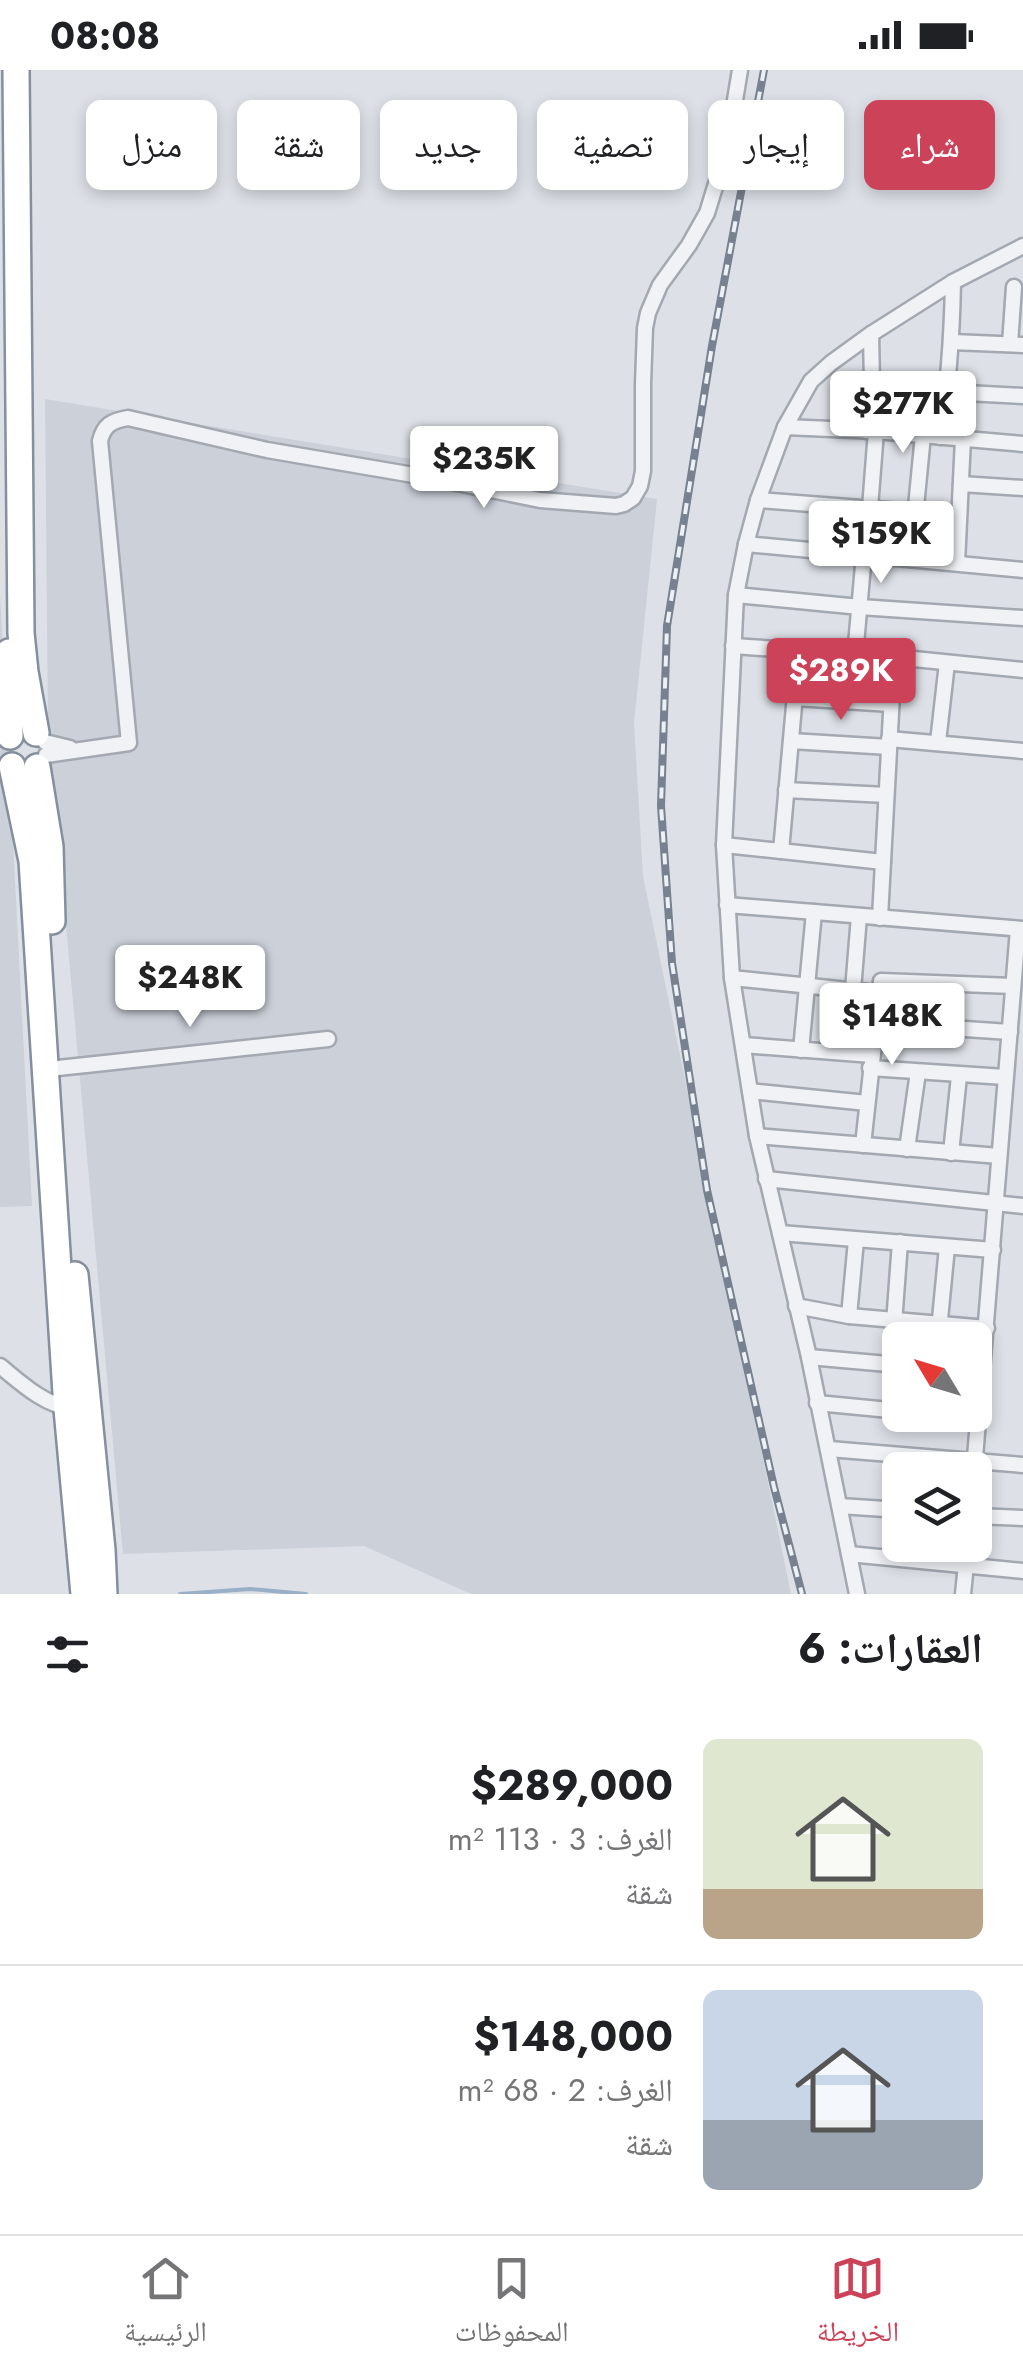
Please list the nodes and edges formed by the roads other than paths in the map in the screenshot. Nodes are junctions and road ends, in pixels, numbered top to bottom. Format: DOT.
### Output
graph roads {
  1 [pos="16,70"];
  2 [pos="740,70"];
  3 [pos="0,92"];
  4 [pos="1023,246"];
  5 [pos="953,282"];
  6 [pos="1014,286"];
  7 [pos="870,334"];
  8 [pos="952,342"];
  9 [pos="1016,345"];
  10 [pos="872,384"];
  11 [pos="948,392"];
  12 [pos="1023,396"];
  13 [pos="785,427"];
  14 [pos="871,431"];
  15 [pos="923,435"];
  16 [pos="940,436"];
  17 [pos="964,439"];
  18 [pos="1023,444"];
  19 [pos="961,484"];
  20 [pos="1023,488"];
  21 [pos="758,500"];
  22 [pos="870,508"];
  23 [pos="914,512"];
  24 [pos="746,544"];
  25 [pos="864,554"];
  26 [pos="910,558"];
  27 [pos="957,563"];
  28 [pos="1023,570"];
  29 [pos="736,595"];
  30 [pos="860,607"];
  31 [pos="1023,618"];
  32 [pos="734,646"];
  33 [pos="799,650"];
  34 [pos="855,656"];
  35 [pos="894,657"];
  36 [pos="947,663"];
  37 [pos="1023,670"];
  38 [pos="794,698"];
  39 [pos="891,704"];
  40 [pos="790,741"];
  41 [pos="938,742"];
  42 [pos="889,743"];
  43 [pos="31,750"];
  44 [pos="1023,750"];
  45 [pos="786,790"];
  46 [pos="886,795"];
  47 [pos="724,845"];
  48 [pos="780,851"];
  49 [pos="883,862"];
  50 [pos="727,905"];
  51 [pos="814,912"];
  52 [pos="859,916"];
  53 [pos="880,918"];
  54 [pos="1020,929"];
  55 [pos="732,978"];
  56 [pos="808,986"];
  57 [pos="1014,986"];
  58 [pos="853,990"];
  59 [pos="878,993"];
  60 [pos="875,1024"];
  61 [pos="1010,1032"];
  62 [pos="328,1038"];
  63 [pos="742,1045"];
  64 [pos="801,1050"];
  65 [pos="871,1062"];
  66 [pos="58,1068"];
  67 [pos="918,1072"];
  68 [pos="959,1076"];
  69 [pos="1005,1077"];
  70 [pos="750,1091"];
  71 [pos="867,1103"];
  72 [pos="757,1136"];
  73 [pos="862,1145"];
  74 [pos="908,1149"];
  75 [pos="951,1153"];
  76 [pos="999,1156"];
  77 [pos="766,1179"];
  78 [pos="61,1194"];
  79 [pos="996,1203"];
  80 [pos="1023,1206"];
  81 [pos="780,1233"];
  82 [pos="856,1240"];
  83 [pos="900,1242"];
  84 [pos="946,1247"];
  85 [pos="994,1250"];
  86 [pos="796,1306"];
  87 [pos="848,1316"];
  88 [pos="892,1320"];
  89 [pos="900,1322"];
  90 [pos="940,1322"];
  91 [pos="988,1322"];
  92 [pos="809,1357"];
  93 [pos="882,1364"];
  94 [pos="0,1366"];
  95 [pos="818,1404"];
  96 [pos="77,1407"];
  97 [pos="882,1409"];
  98 [pos="829,1450"];
  99 [pos="882,1456"];
  100 [pos="1023,1465"];
  101 [pos="992,1466"];
  102 [pos="840,1506"];
  103 [pos="882,1509"];
  104 [pos="992,1517"];
  105 [pos="1023,1518"];
  106 [pos="850,1554"];
  107 [pos="966,1562"];
  108 [pos="966,1565"];
  109 [pos="1023,1571"];
  110 [pos="84,1594"];
  111 [pos="104,1594"];
  112 [pos="857,1594"];
  113 [pos="964,1594"];
  1 -- 43 [label="highway"];
  2 -- 43 [label="street"];
  3 -- 43 [label="highway"];
  4 -- 5 [label="street"];
  5 -- 7 [label="street"];
  5 -- 8 [label="street"];
  6 -- 9 [label="street"];
  7 -- 10 [label="street"];
  7 -- 13 [label="street"];
  8 -- 9 [label="street"];
  8 -- 11 [label="street"];
  10 -- 11 [label="street"];
  10 -- 14 [label="street"];
  11 -- 12 [label="street"];
  11 -- 16 [label="street"];
  13 -- 14 [label="street"];
  13 -- 21 [label="street"];
  14 -- 15 [label="street"];
  14 -- 22 [label="street"];
  15 -- 16 [label="street"];
  15 -- 23 [label="street"];
  16 -- 17 [label="street"];
  17 -- 18 [label="street"];
  17 -- 19 [label="street"];
  19 -- 20 [label="street"];
  19 -- 27 [label="street"];
  21 -- 22 [label="street"];
  21 -- 24 [label="street"];
  22 -- 23 [label="street"];
  23 -- 26 [label="street"];
  24 -- 25 [label="street"];
  24 -- 29 [label="street"];
  25 -- 26 [label="street"];
  25 -- 30 [label="street"];
  26 -- 27 [label="street"];
  27 -- 28 [label="street"];
  29 -- 30 [label="street"];
  29 -- 32 [label="street"];
  30 -- 31 [label="street"];
  30 -- 34 [label="street"];
  32 -- 33 [label="street"];
  32 -- 47 [label="street"];
  33 -- 34 [label="street"];
  33 -- 38 [label="street"];
  34 -- 35 [label="street"];
  35 -- 36 [label="street"];
  35 -- 39 [label="street"];
  36 -- 37 [label="street"];
  36 -- 41 [label="street"];
  38 -- 39 [label="street"];
  38 -- 40 [label="street"];
  39 -- 42 [label="street"];
  40 -- 42 [label="street"];
  40 -- 45 [label="street"];
  41 -- 42 [label="street"];
  41 -- 44 [label="street"];
  42 -- 46 [label="street"];
  43 -- 66 [label="highway"];
  43 -- 78 [label="highway"];
  45 -- 46 [label="street"];
  45 -- 48 [label="street"];
  46 -- 49 [label="street"];
  47 -- 48 [label="street"];
  47 -- 50 [label="street"];
  48 -- 49 [label="street"];
  49 -- 53 [label="street"];
  50 -- 51 [label="street"];
  50 -- 55 [label="street"];
  51 -- 52 [label="street"];
  51 -- 56 [label="street"];
  52 -- 53 [label="street"];
  52 -- 58 [label="street"];
  53 -- 54 [label="street"];
  54 -- 57 [label="street"];
  55 -- 56 [label="street"];
  55 -- 63 [label="street"];
  56 -- 58 [label="street"];
  56 -- 64 [label="street"];
  57 -- 59 [label="street"];
  57 -- 61 [label="street"];
  58 -- 59 [label="street"];
  59 -- 60 [label="street"];
  60 -- 61 [label="street"];
  60 -- 65 [label="street"];
  61 -- 69 [label="street"];
  62 -- 66 [label="street"];
  63 -- 64 [label="street"];
  63 -- 70 [label="street"];
  64 -- 65 [label="street"];
  65 -- 67 [label="street"];
  65 -- 71 [label="street"];
  66 -- 78 [label="highway"];
  67 -- 68 [label="street"];
  67 -- 74 [label="street"];
  68 -- 69 [label="street"];
  68 -- 75 [label="street"];
  69 -- 76 [label="street"];
  70 -- 71 [label="street"];
  70 -- 72 [label="street"];
  71 -- 73 [label="street"];
  72 -- 73 [label="street"];
  72 -- 77 [label="street"];
  73 -- 74 [label="street"];
  74 -- 75 [label="street"];
  75 -- 76 [label="street"];
  76 -- 79 [label="street"];
  77 -- 79 [label="street"];
  77 -- 81 [label="street"];
  78 -- 96 [label="highway"];
  79 -- 80 [label="street"];
  79 -- 85 [label="street"];
  81 -- 82 [label="street"];
  81 -- 86 [label="street"];
  82 -- 83 [label="street"];
  82 -- 87 [label="street"];
  83 -- 84 [label="street"];
  83 -- 88 [label="street"];
  84 -- 85 [label="street"];
  84 -- 90 [label="street"];
  85 -- 91 [label="street"];
  86 -- 87 [label="street"];
  86 -- 92 [label="street"];
  87 -- 88 [label="street"];
  88 -- 89 [label="street"];
  92 -- 93 [label="street"];
  92 -- 95 [label="street"];
  94 -- 96 [label="street"];
  95 -- 97 [label="street"];
  95 -- 98 [label="street"];
  96 -- 110 [label="highway"];
  96 -- 111 [label="highway"];
  98 -- 99 [label="street"];
  98 -- 102 [label="street"];
  100 -- 101 [label="street"];
  102 -- 103 [label="street"];
  102 -- 106 [label="street"];
  104 -- 105 [label="street"];
  106 -- 108 [label="street"];
  106 -- 112 [label="street"];
  107 -- 108 [label="street"];
  108 -- 109 [label="street"];
  108 -- 113 [label="street"];
}
